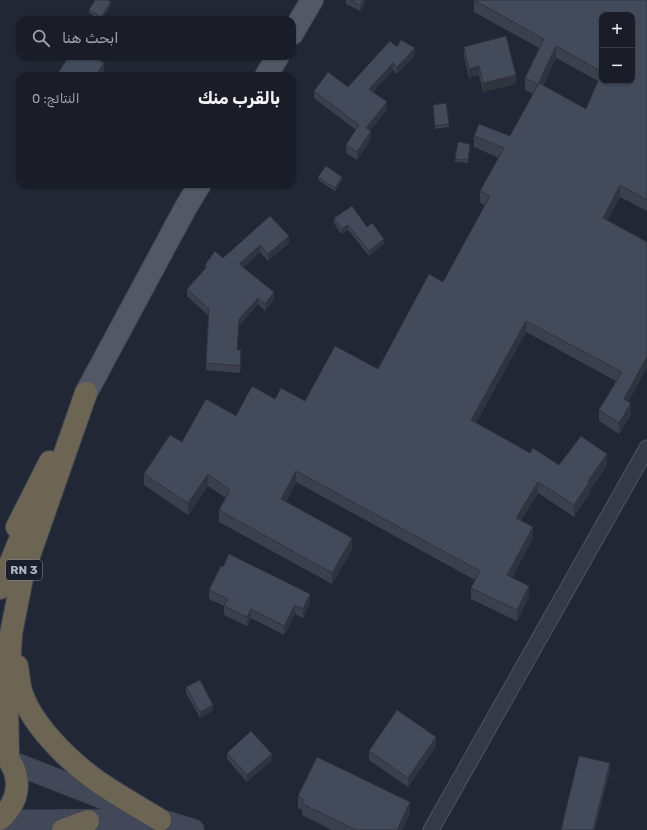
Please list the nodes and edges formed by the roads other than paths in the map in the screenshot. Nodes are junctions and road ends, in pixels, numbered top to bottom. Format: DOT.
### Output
graph roads {
  1 [pos="312,0"];
  2 [pos="296,27"];
  3 [pos="276,60"];
  4 [pos="268,72"];
  5 [pos="198,188"];
  6 [pos="86,393"];
  7 [pos="647,448"];
  8 [pos="0,559"];
  9 [pos="0,588"];
  10 [pos="17,606"];
  11 [pos="6,756"];
  12 [pos="160,820"];
  13 [pos="2,821"];
  14 [pos="88,821"];
  15 [pos="63,830"];
  16 [pos="193,830"];
  17 [pos="431,830"];
  1 -- 2 [label="main road"];
  3 -- 4 [label="main road"];
  5 -- 6 [label="main road, RN 3"];
  6 -- 8 [label="highway"];
  6 -- 9 [label="highway, RN 3"];
  6 -- 10 [label="highway, RN 3"];
  7 -- 17 [label="street"];
  10 -- 11 [label="highway, RN 3"];
  10 -- 12 [label="highway"];
  11 -- 12 [label="main road"];
  11 -- 13 [label="highway"];
  12 -- 14 [label="main road"];
  12 -- 16 [label="main road"];
  13 -- 14 [label="main road"];
  14 -- 15 [label="highway"];
}
